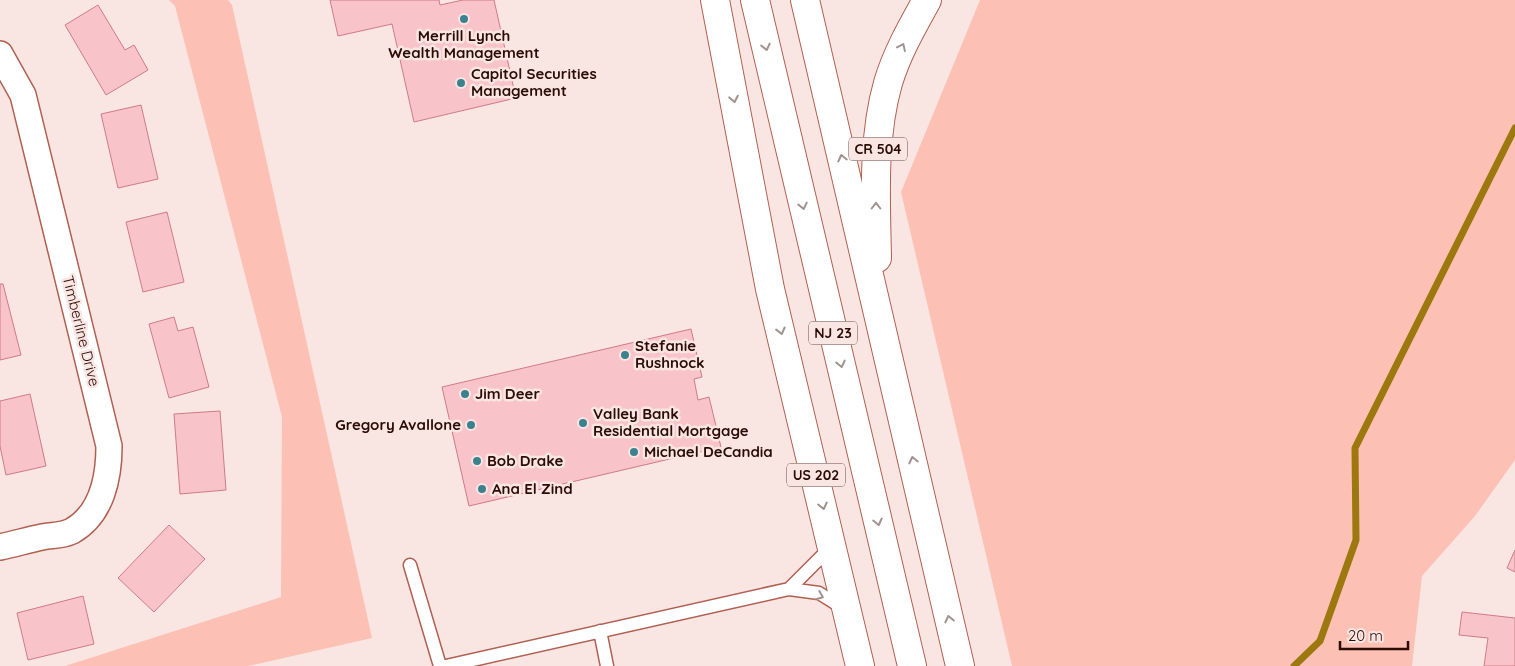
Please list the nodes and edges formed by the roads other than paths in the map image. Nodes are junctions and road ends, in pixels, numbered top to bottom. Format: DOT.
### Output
graph roads {
  1 [pos="715,0"];
  2 [pos="755,0"];
  3 [pos="805,0"];
  4 [pos="927,0"];
  5 [pos="0,54"];
  6 [pos="877,307"];
  7 [pos="832,546"];
  8 [pos="0,547"];
  9 [pos="410,565"];
  10 [pos="789,590"];
  11 [pos="847,611"];
  12 [pos="600,631"];
  13 [pos="440,666"];
  14 [pos="446,666"];
  15 [pos="608,666"];
  16 [pos="860,666"];
  17 [pos="912,666"];
  18 [pos="960,666"];
  1 -- 7 [label="highway, US 202, one-way"];
  2 -- 17 [label="highway, NJ 23, one-way"];
  6 -- 3 [label="highway, one-way"];
  6 -- 4 [label="highway, CR 504, one-way"];
  5 -- 8 [label="street, Timberline Drive"];
  18 -- 6 [label="highway, one-way"];
  7 -- 10 [label="lane"];
  7 -- 11 [label="highway, US 202"];
  9 -- 13 [label="lane"];
  10 -- 11 [label="lane, one-way"];
  10 -- 12 [label="lane"];
  11 -- 16 [label="highway, US 202"];
  12 -- 14 [label="lane"];
  12 -- 15 [label="lane"];
}
